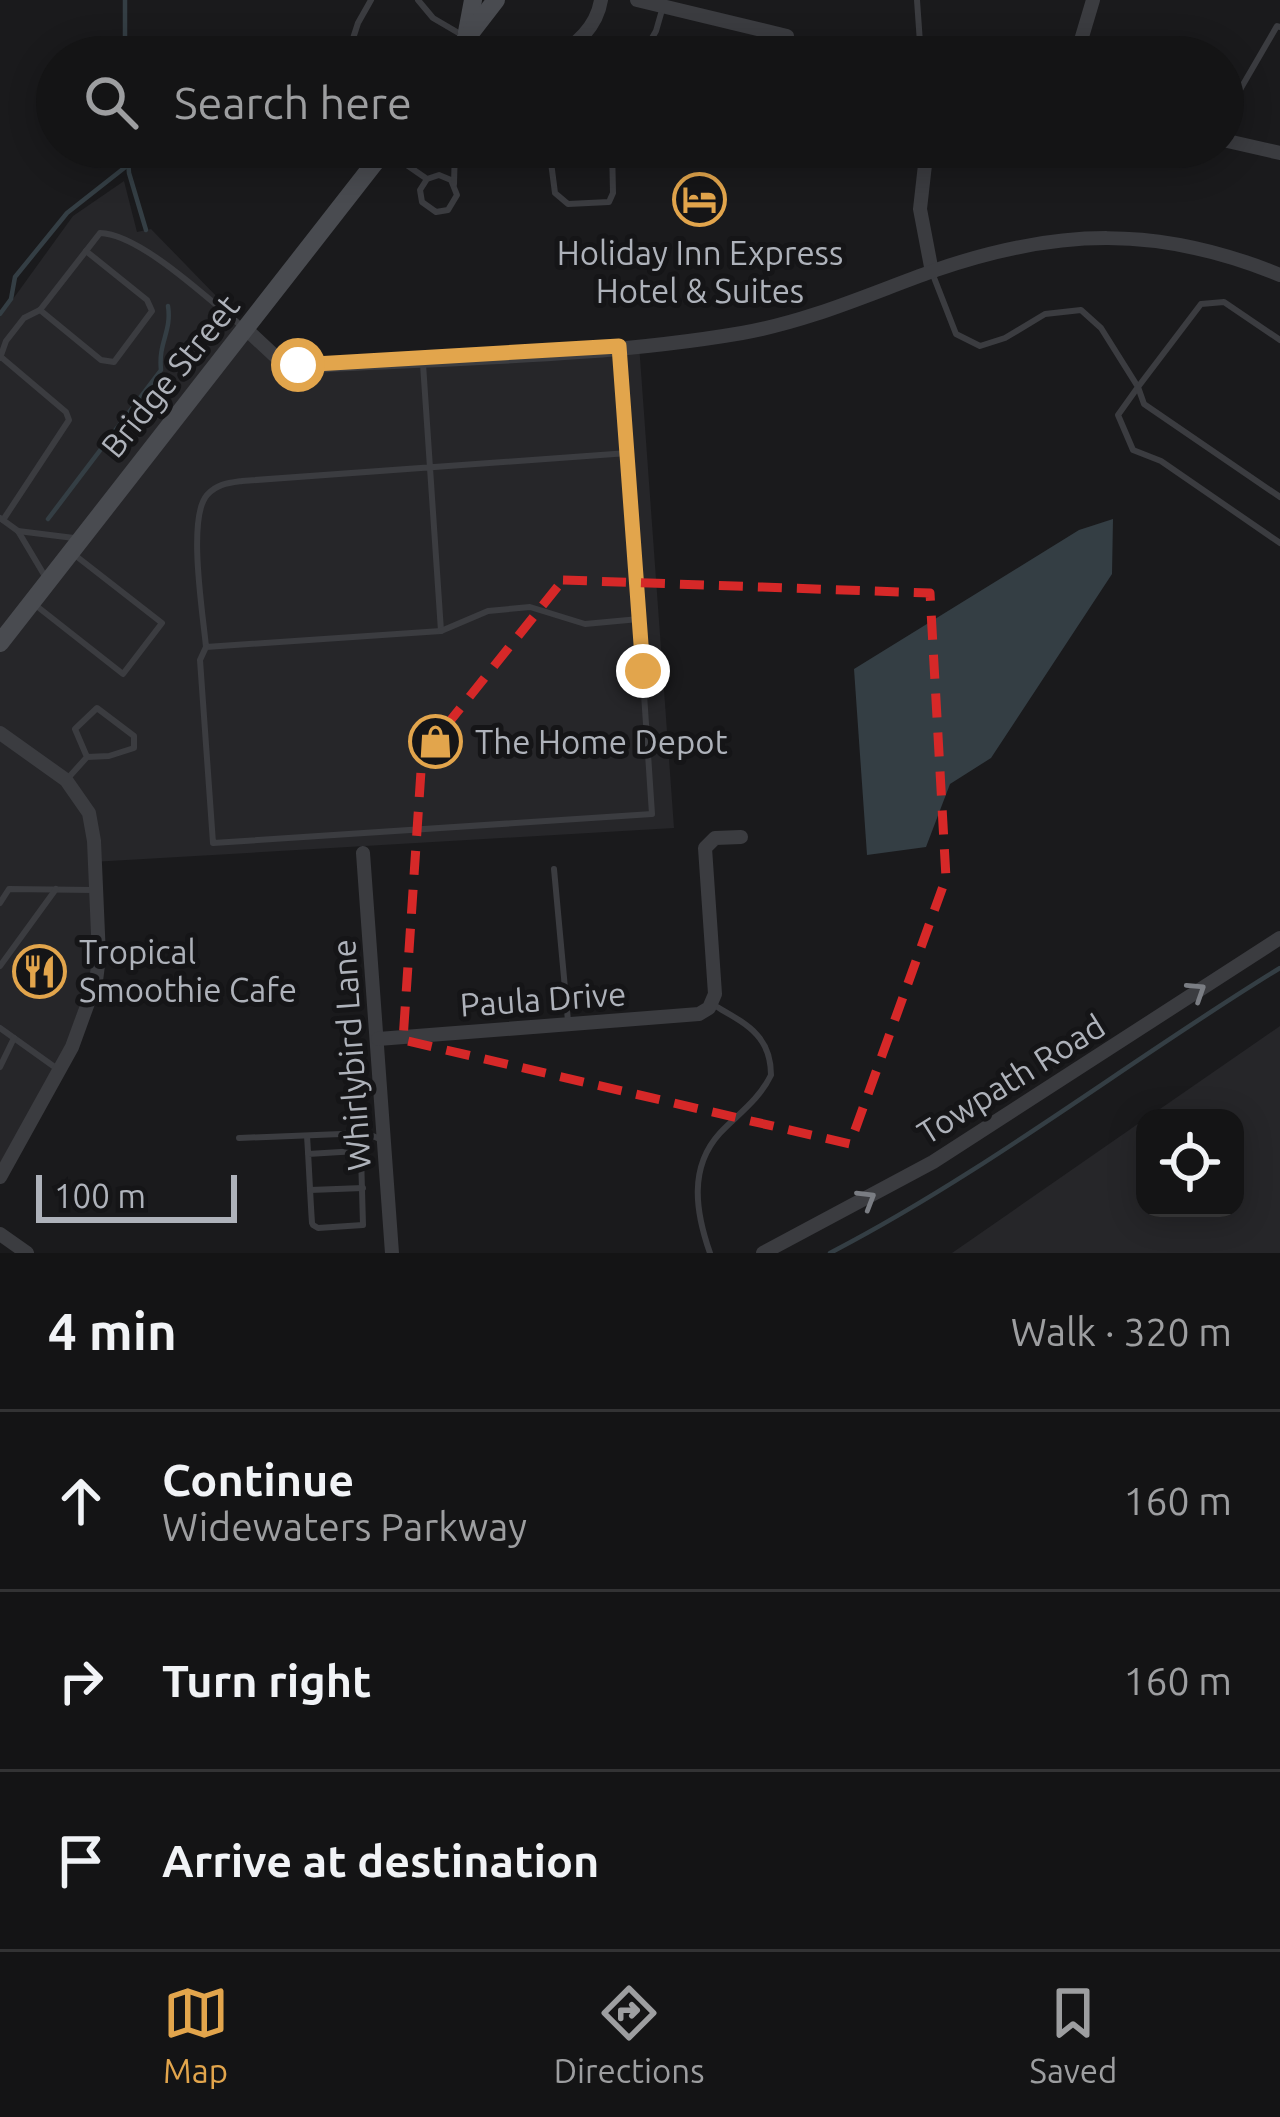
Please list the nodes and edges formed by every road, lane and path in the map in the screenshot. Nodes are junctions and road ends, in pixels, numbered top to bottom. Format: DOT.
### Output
graph roads {
  1 [pos="371,0"];
  2 [pos="418,0"];
  3 [pos="473,0"];
  4 [pos="496,0"];
  5 [pos="602,0"];
  6 [pos="637,0"];
  7 [pos="917,0"];
  8 [pos="1093,0"];
  9 [pos="663,6"];
  10 [pos="1280,27"];
  11 [pos="355,36"];
  12 [pos="464,36"];
  13 [pos="466,36"];
  14 [pos="467,36"];
  15 [pos="582,36"];
  16 [pos="653,36"];
  17 [pos="787,36"];
  18 [pos="920,36"];
  19 [pos="1082,36"];
  20 [pos="1244,83"];
  21 [pos="1244,145"];
  22 [pos="1280,153"];
  23 [pos="371,168"];
  24 [pos="412,168"];
  25 [pos="454,168"];
  26 [pos="552,168"];
  27 [pos="612,168"];
  28 [pos="925,168"];
  29 [pos="427,179"];
  30 [pos="454,184"];
  31 [pos="86,251"];
  32 [pos="932,272"];
  33 [pos="1280,275"];
  34 [pos="40,310"];
  35 [pos="247,330"];
  36 [pos="1280,340"];
  37 [pos="619,346"];
  38 [pos="0,358"];
  39 [pos="423,360"];
  40 [pos="1138,387"];
  41 [pos="628,453"];
  42 [pos="429,469"];
  43 [pos="1280,497"];
  44 [pos="1,519"];
  45 [pos="18,531"];
  46 [pos="1280,543"];
  47 [pos="75,545"];
  48 [pos="47,581"];
  49 [pos="32,602"];
  50 [pos="640,619"];
  51 [pos="441,631"];
  52 [pos="0,644"];
  53 [pos="206,647"];
  54 [pos="0,733"];
  55 [pos="87,757"];
  56 [pos="66,780"];
  57 [pos="741,837"];
  58 [pos="363,853"];
  59 [pos="554,869"];
  60 [pos="56,890"];
  61 [pos="96,890"];
  62 [pos="0,903"];
  63 [pos="1280,938"];
  64 [pos="0,966"];
  65 [pos="711,1006"];
  66 [pos="568,1024"];
  67 [pos="0,1028"];
  68 [pos="14,1038"];
  69 [pos="378,1040"];
  70 [pos="0,1067"];
  71 [pos="59,1070"];
  72 [pos="307,1136"];
  73 [pos="239,1138"];
  74 [pos="385,1142"];
  75 [pos="308,1154"];
  76 [pos="0,1178"];
  77 [pos="363,1188"];
  78 [pos="310,1190"];
  79 [pos="0,1234"];
  80 [pos="27,1253"];
  81 [pos="392,1253"];
  82 [pos="710,1253"];
  83 [pos="763,1253"];
  1 -- 11 [label="lane"];
  2 -- 12 [label="lane"];
  3 -- 13 [label="main road"];
  4 -- 14 [label="main road"];
  5 -- 15 [label="street"];
  6 -- 9 [label="street"];
  7 -- 18 [label="lane"];
  8 -- 19 [label="street"];
  9 -- 16 [label="lane"];
  9 -- 17 [label="street"];
  10 -- 20 [label="lane"];
  21 -- 22 [label="street"];
  23 -- 35 [label="main road, Bridge Street"];
  24 -- 29 [label="lane"];
  25 -- 30 [label="lane"];
  26 -- 27 [label="lane"];
  28 -- 32 [label="street"];
  29 -- 30 [label="lane"];
  29 -- 30 [label="lane"];
  31 -- 34 [label="lane"];
  31 -- 34 [label="lane"];
  31 -- 35 [label="lane"];
  32 -- 33 [label="street"];
  32 -- 37 [label="street"];
  32 -- 40 [label="lane"];
  34 -- 38 [label="lane"];
  35 -- 39 [label="street"];
  35 -- 47 [label="main road, Bridge Street"];
  36 -- 40 [label="lane"];
  37 -- 39 [label="street"];
  37 -- 41 [label="lane"];
  38 -- 44 [label="lane"];
  39 -- 42 [label="lane"];
  40 -- 43 [label="lane"];
  40 -- 46 [label="lane"];
  41 -- 42 [label="lane"];
  41 -- 50 [label="lane"];
  42 -- 51 [label="lane"];
  42 -- 53 [label="lane"];
  44 -- 45 [label="lane"];
  45 -- 47 [label="lane"];
  45 -- 48 [label="lane"];
  47 -- 48 [label="main road, Bridge Street"];
  47 -- 49 [label="lane"];
  48 -- 49 [label="main road, Bridge Street"];
  49 -- 52 [label="main road, Bridge Street"];
  50 -- 51 [label="lane"];
  50 -- 53 [label="lane"];
  51 -- 53 [label="lane"];
  54 -- 56 [label="street"];
  55 -- 55 [label="lane"];
  55 -- 56 [label="lane"];
  56 -- 61 [label="street"];
  57 -- 65 [label="street"];
  58 -- 69 [label="street, Whirlybird Lane"];
  59 -- 66 [label="lane"];
  60 -- 61 [label="lane"];
  60 -- 62 [label="lane"];
  60 -- 64 [label="lane"];
  61 -- 71 [label="street"];
  83 -- 63 [label="street, Towpath Road, one-way"];
  65 -- 66 [label="street, Paula Drive"];
  65 -- 82 [label="lane"];
  66 -- 69 [label="street, Paula Drive"];
  67 -- 68 [label="lane"];
  68 -- 70 [label="lane"];
  68 -- 71 [label="lane"];
  69 -- 74 [label="street, Whirlybird Lane"];
  71 -- 76 [label="street"];
  72 -- 73 [label="lane"];
  72 -- 74 [label="lane"];
  72 -- 75 [label="lane"];
  74 -- 81 [label="street, Whirlybird Lane"];
  75 -- 77 [label="lane"];
  75 -- 78 [label="lane"];
  77 -- 78 [label="lane"];
  77 -- 78 [label="lane"];
  79 -- 80 [label="street"];
}
